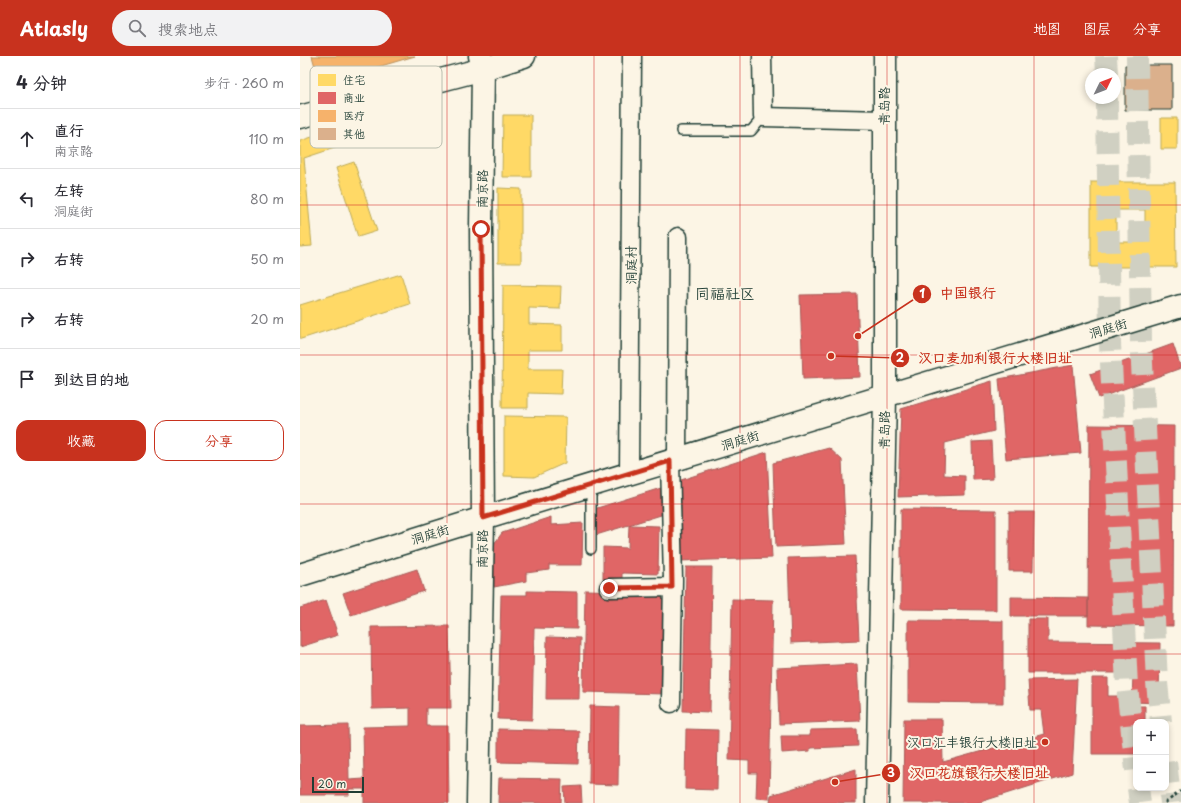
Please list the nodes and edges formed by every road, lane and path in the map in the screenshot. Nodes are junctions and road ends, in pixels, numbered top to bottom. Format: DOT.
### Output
graph roads {
  1 [pos="524,56"];
  2 [pos="632,56"];
  3 [pos="762,56"];
  4 [pos="885,56"];
  5 [pos="482,62"];
  6 [pos="442,74"];
  7 [pos="310,114"];
  8 [pos="300,117"];
  9 [pos="763,117"];
  10 [pos="884,120"];
  11 [pos="681,130"];
  12 [pos="678,237"];
  13 [pos="1181,306"];
  14 [pos="885,396"];
  15 [pos="673,460"];
  16 [pos="629,473"];
  17 [pos="591,485"];
  18 [pos="483,518"];
  19 [pos="591,548"];
  20 [pos="300,575"];
  21 [pos="672,587"];
  22 [pos="609,588"];
  23 [pos="671,703"];
  24 [pos="1181,791"];
  25 [pos="478,803"];
  26 [pos="877,803"];
  27 [pos="1165,803"];
  1 -- 5 [label="street"];
  2 -- 16 [label="street, 洞庭村"];
  3 -- 9 [label="street"];
  4 -- 10 [label="street, 青岛路"];
  5 -- 6 [label="street"];
  5 -- 18 [label="street, 南京路"];
  7 -- 8 [label="street"];
  9 -- 10 [label="street"];
  9 -- 11 [label="lane"];
  10 -- 14 [label="street, 青岛路"];
  12 -- 15 [label="street"];
  13 -- 14 [label="street, 洞庭街"];
  14 -- 15 [label="street, 洞庭街"];
  14 -- 26 [label="street, 青岛路"];
  15 -- 16 [label="street, 洞庭街"];
  15 -- 21 [label="street"];
  16 -- 17 [label="street, 洞庭街"];
  17 -- 18 [label="street, 洞庭街"];
  17 -- 19 [label="lane"];
  18 -- 20 [label="street, 洞庭街"];
  18 -- 25 [label="street, 南京路"];
  21 -- 22 [label="street"];
  21 -- 23 [label="street"];
  24 -- 27 [label="path"];
}
